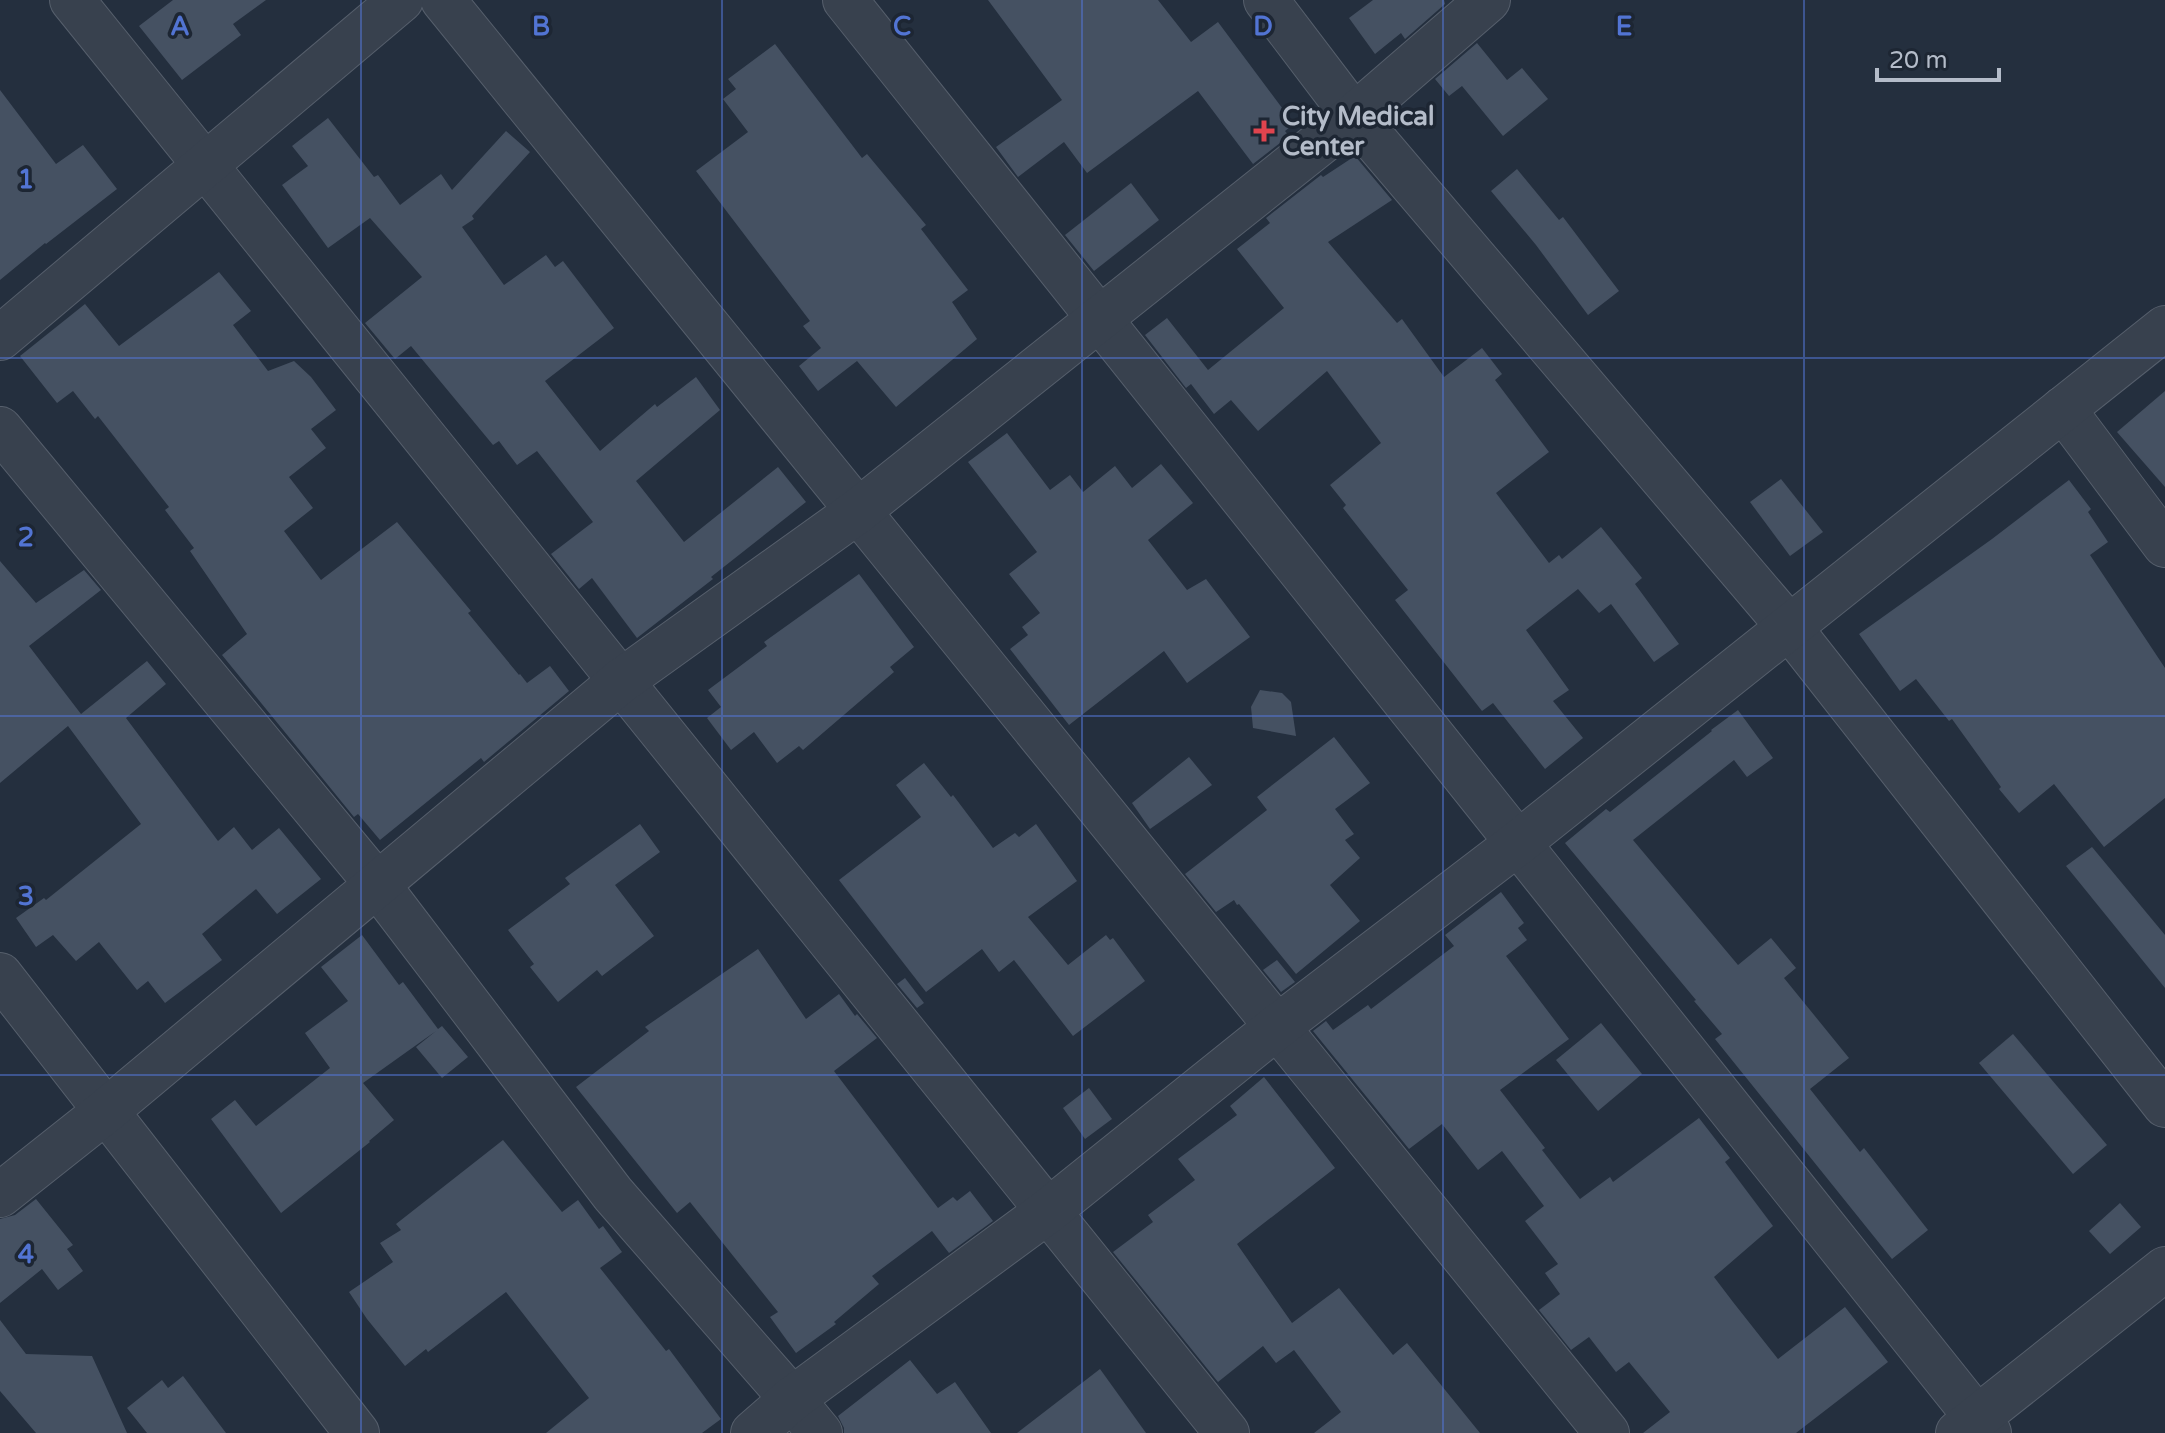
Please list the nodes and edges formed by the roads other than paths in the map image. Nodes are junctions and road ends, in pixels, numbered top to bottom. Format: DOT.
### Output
graph roads {
  1 [pos="72,0"];
  2 [pos="401,0"];
  3 [pos="443,0"];
  4 [pos="845,0"];
  5 [pos="1266,0"];
  6 [pos="1488,0"];
  7 [pos="1354,116"];
  8 [pos="204,164"];
  9 [pos="1099,319"];
  10 [pos="2165,328"];
  11 [pos="0,338"];
  12 [pos="2063,409"];
  13 [pos="0,429"];
  14 [pos="858,511"];
  15 [pos="2165,545"];
  16 [pos="1789,627"];
  17 [pos="621,681"];
  18 [pos="1518,843"];
  19 [pos="377,884"];
  20 [pos="0,975"];
  21 [pos="1277,1027"];
  22 [pos="2165,1105"];
  23 [pos="106,1111"];
  24 [pos="0,1195"];
  25 [pos="1048,1211"];
  26 [pos="2165,1269"];
  27 [pos="792,1399"];
  28 [pos="1974,1428"];
  29 [pos="357,1433"];
  30 [pos="753,1433"];
  31 [pos="820,1433"];
  32 [pos="1227,1433"];
  33 [pos="1607,1433"];
  1 -- 8 [label="street"];
  2 -- 8 [label="street"];
  3 -- 14 [label="street"];
  4 -- 9 [label="street"];
  5 -- 7 [label="street"];
  6 -- 7 [label="street"];
  7 -- 9 [label="street"];
  7 -- 16 [label="street"];
  8 -- 11 [label="street"];
  8 -- 17 [label="street"];
  9 -- 14 [label="street"];
  9 -- 18 [label="street"];
  10 -- 12 [label="street"];
  12 -- 15 [label="street"];
  12 -- 16 [label="street"];
  13 -- 19 [label="street"];
  14 -- 17 [label="street"];
  14 -- 21 [label="street"];
  16 -- 18 [label="street"];
  16 -- 22 [label="street"];
  17 -- 19 [label="street"];
  17 -- 25 [label="street"];
  18 -- 21 [label="street"];
  18 -- 28 [label="street"];
  19 -- 23 [label="street"];
  19 -- 27 [label="street"];
  20 -- 23 [label="street"];
  21 -- 25 [label="street"];
  21 -- 33 [label="street"];
  23 -- 24 [label="street"];
  23 -- 29 [label="street"];
  25 -- 27 [label="street"];
  25 -- 32 [label="street"];
  26 -- 28 [label="street"];
  27 -- 30 [label="street"];
  27 -- 31 [label="street"];
}
